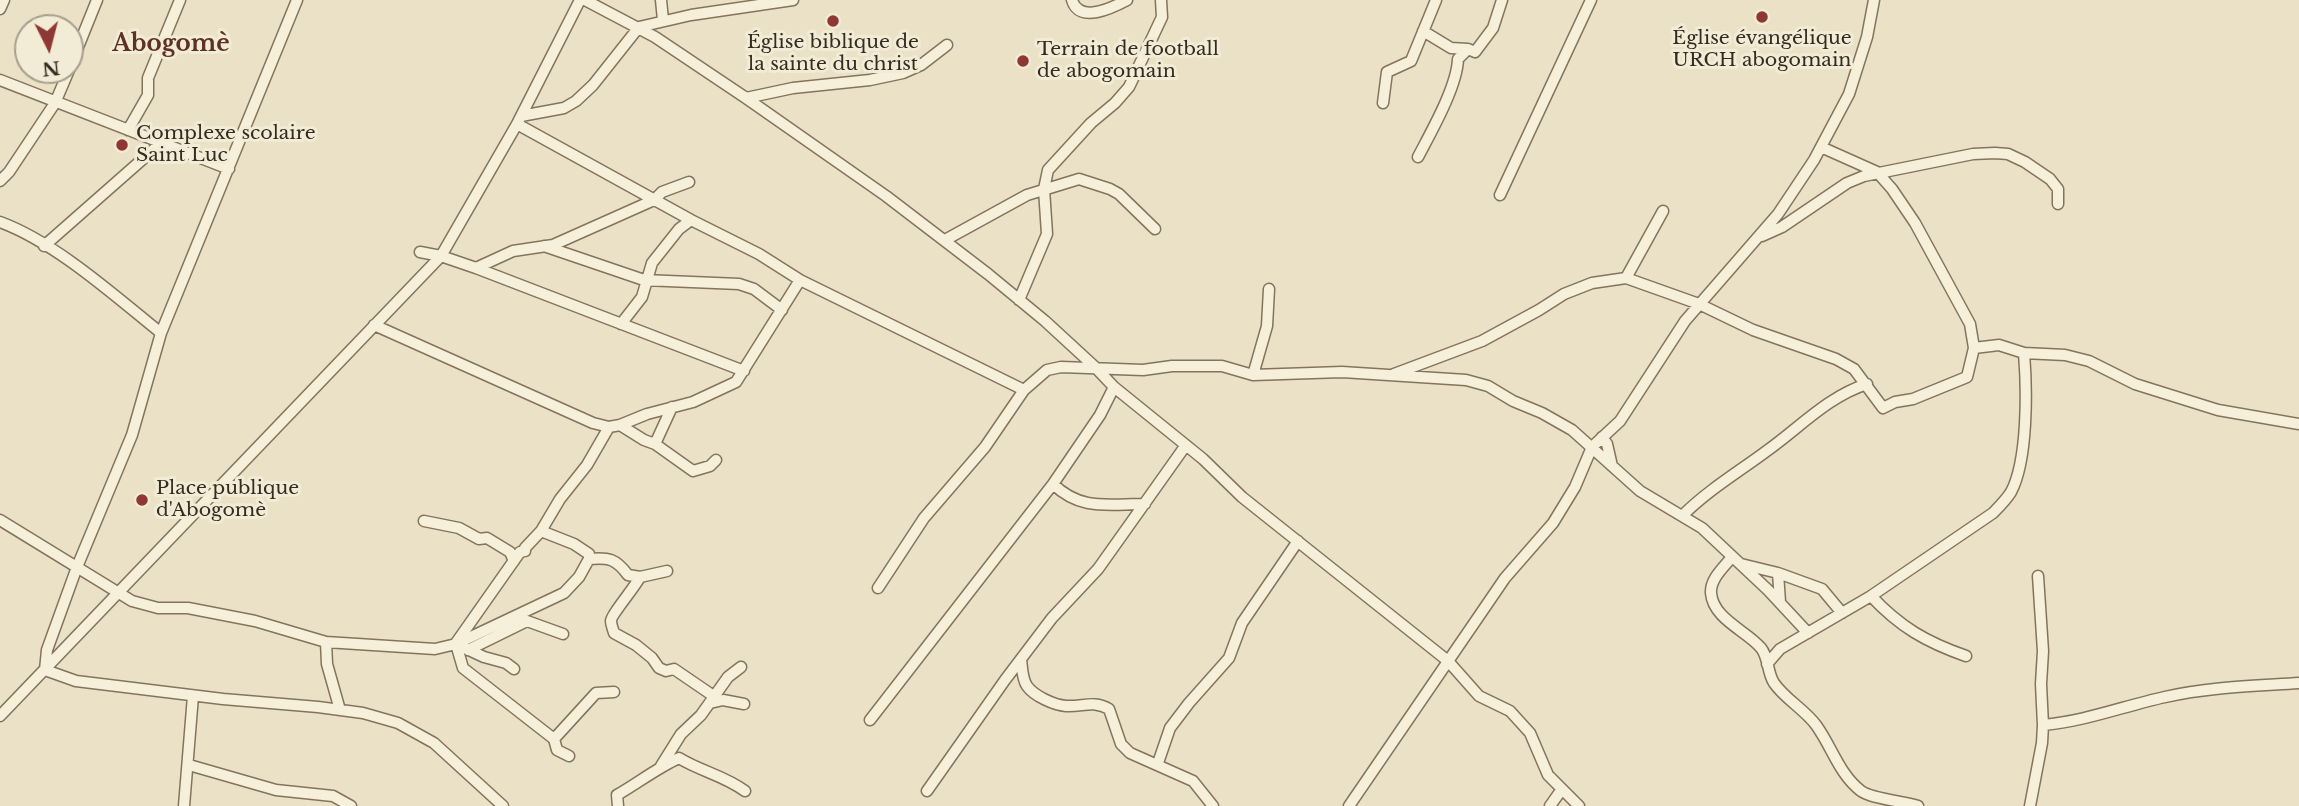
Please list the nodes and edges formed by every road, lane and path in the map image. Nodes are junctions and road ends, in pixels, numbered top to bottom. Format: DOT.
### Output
graph roads {
  1 [pos="4,0"];
  2 [pos="97,0"];
  3 [pos="180,0"];
  4 [pos="297,0"];
  5 [pos="582,0"];
  6 [pos="661,0"];
  7 [pos="793,0"];
  8 [pos="1072,0"];
  9 [pos="1128,0"];
  10 [pos="1161,0"];
  11 [pos="1436,0"];
  12 [pos="1502,0"];
  13 [pos="1591,0"];
  14 [pos="1874,0"];
  15 [pos="749,3"];
  16 [pos="0,9"];
  17 [pos="663,20"];
  18 [pos="639,27"];
  19 [pos="1423,31"];
  20 [pos="84,32"];
  21 [pos="947,46"];
  22 [pos="1468,49"];
  23 [pos="0,80"];
  24 [pos="63,84"];
  25 [pos="746,98"];
  26 [pos="55,103"];
  27 [pos="1383,103"];
  28 [pos="519,120"];
  29 [pos="128,130"];
  30 [pos="161,143"];
  31 [pos="1821,147"];
  32 [pos="1418,158"];
  33 [pos="229,169"];
  34 [pos="5,170"];
  35 [pos="1877,172"];
  36 [pos="0,181"];
  37 [pos="689,182"];
  38 [pos="1044,189"];
  39 [pos="1500,195"];
  40 [pos="654,200"];
  41 [pos="2058,204"];
  42 [pos="1663,211"];
  43 [pos="691,220"];
  44 [pos="0,222"];
  45 [pos="1155,229"];
  46 [pos="1759,237"];
  47 [pos="945,240"];
  48 [pos="44,246"];
  49 [pos="544,246"];
  50 [pos="420,251"];
  51 [pos="441,256"];
  52 [pos="476,268"];
  53 [pos="1626,278"];
  54 [pos="800,280"];
  55 [pos="649,281"];
  56 [pos="1269,289"];
  57 [pos="1019,300"];
  58 [pos="1699,304"];
  59 [pos="782,310"];
  60 [pos="621,324"];
  61 [pos="374,325"];
  62 [pos="161,333"];
  63 [pos="1974,348"];
  64 [pos="2024,353"];
  65 [pos="1096,367"];
  66 [pos="744,371"];
  67 [pos="1253,375"];
  68 [pos="1390,375"];
  69 [pos="1867,384"];
  70 [pos="1114,387"];
  71 [pos="1024,390"];
  72 [pos="672,407"];
  73 [pos="2299,424"];
  74 [pos="620,425"];
  75 [pos="609,427"];
  76 [pos="1602,437"];
  77 [pos="654,444"];
  78 [pos="1186,445"];
  79 [pos="1592,447"];
  80 [pos="716,460"];
  81 [pos="1612,466"];
  82 [pos="1053,484"];
  83 [pos="1145,503"];
  84 [pos="1683,515"];
  85 [pos="0,520"];
  86 [pos="424,521"];
  87 [pos="541,531"];
  88 [pos="1298,541"];
  89 [pos="589,559"];
  90 [pos="514,561"];
  91 [pos="1737,561"];
  92 [pos="77,567"];
  93 [pos="667,571"];
  94 [pos="1778,573"];
  95 [pos="2038,576"];
  96 [pos="640,577"];
  97 [pos="878,589"];
  98 [pos="118,593"];
  99 [pos="1871,596"];
  100 [pos="1780,602"];
  101 [pos="1842,613"];
  102 [pos="1808,633"];
  103 [pos="563,634"];
  104 [pos="326,642"];
  105 [pos="456,644"];
  106 [pos="468,650"];
  107 [pos="1966,656"];
  108 [pos="1021,659"];
  109 [pos="1448,660"];
  110 [pos="1767,664"];
  111 [pos="741,667"];
  112 [pos="514,669"];
  113 [pos="45,670"];
  114 [pos="2299,683"];
  115 [pos="614,692"];
  116 [pos="193,696"];
  117 [pos="713,700"];
  118 [pos="744,704"];
  119 [pos="340,710"];
  120 [pos="0,716"];
  121 [pos="870,720"];
  122 [pos="2043,725"];
  123 [pos="554,739"];
  124 [pos="569,756"];
  125 [pos="1157,763"];
  126 [pos="189,765"];
  127 [pos="660,766"];
  128 [pos="1562,789"];
  129 [pos="745,791"];
  130 [pos="927,791"];
  131 [pos="1908,804"];
  132 [pos="184,806"];
  133 [pos="351,806"];
  134 [pos="503,806"];
  135 [pos="618,806"];
  136 [pos="1213,806"];
  137 [pos="1349,806"];
  138 [pos="1550,806"];
  139 [pos="1579,806"];
  140 [pos="1918,806"];
  141 [pos="2030,806"];
  1 -- 16 [label="street"];
  2 -- 20 [label="street"];
  3 -- 29 [label="street"];
  4 -- 33 [label="street"];
  5 -- 18 [label="street"];
  5 -- 28 [label="street"];
  6 -- 17 [label="street"];
  7 -- 15 [label="street"];
  8 -- 9 [label="street"];
  10 -- 38 [label="street"];
  11 -- 19 [label="street"];
  12 -- 22 [label="street"];
  13 -- 39 [label="street"];
  14 -- 31 [label="street"];
  15 -- 17 [label="street"];
  17 -- 18 [label="street"];
  18 -- 25 [label="street"];
  18 -- 28 [label="street"];
  19 -- 22 [label="street"];
  19 -- 27 [label="street"];
  21 -- 25 [label="street"];
  22 -- 32 [label="street"];
  23 -- 26 [label="street"];
  24 -- 26 [label="street"];
  25 -- 47 [label="street"];
  26 -- 29 [label="street"];
  26 -- 34 [label="street"];
  28 -- 40 [label="street"];
  28 -- 51 [label="street"];
  29 -- 30 [label="street"];
  30 -- 33 [label="street"];
  30 -- 48 [label="street"];
  31 -- 35 [label="street"];
  31 -- 46 [label="street"];
  33 -- 62 [label="street"];
  34 -- 36 [label="street"];
  35 -- 41 [label="street"];
  35 -- 46 [label="street"];
  35 -- 63 [label="street"];
  37 -- 40 [label="street"];
  38 -- 45 [label="street"];
  38 -- 47 [label="street"];
  38 -- 57 [label="street"];
  40 -- 43 [label="street"];
  40 -- 49 [label="street"];
  42 -- 53 [label="street"];
  43 -- 54 [label="street"];
  43 -- 55 [label="street"];
  44 -- 48 [label="street"];
  46 -- 58 [label="street"];
  47 -- 57 [label="street"];
  48 -- 62 [label="street"];
  49 -- 52 [label="street"];
  49 -- 55 [label="street"];
  50 -- 51 [label="street"];
  51 -- 52 [label="street"];
  51 -- 61 [label="street"];
  52 -- 60 [label="street"];
  53 -- 58 [label="street"];
  53 -- 68 [label="street"];
  54 -- 59 [label="street"];
  54 -- 71 [label="street"];
  55 -- 59 [label="street"];
  55 -- 60 [label="street"];
  56 -- 67 [label="street"];
  57 -- 65 [label="street"];
  58 -- 69 [label="street"];
  58 -- 76 [label="street"];
  59 -- 66 [label="street"];
  60 -- 66 [label="street"];
  61 -- 75 [label="street"];
  61 -- 98 [label="street"];
  62 -- 92 [label="street"];
  63 -- 64 [label="street"];
  63 -- 69 [label="street"];
  64 -- 73 [label="street"];
  64 -- 99 [label="street"];
  65 -- 67 [label="street"];
  65 -- 70 [label="street"];
  65 -- 71 [label="street"];
  66 -- 72 [label="street"];
  67 -- 68 [label="street"];
  68 -- 79 [label="street"];
  69 -- 84 [label="street"];
  70 -- 78 [label="street"];
  70 -- 82 [label="street"];
  71 -- 97 [label="street"];
  72 -- 74 [label="street"];
  72 -- 77 [label="street"];
  74 -- 75 [label="street"];
  74 -- 77 [label="street"];
  75 -- 87 [label="street"];
  76 -- 79 [label="street"];
  76 -- 81 [label="street"];
  77 -- 80 [label="street"];
  78 -- 83 [label="street"];
  78 -- 88 [label="street"];
  79 -- 81 [label="street"];
  79 -- 109 [label="street"];
  81 -- 84 [label="street"];
  82 -- 83 [label="street"];
  82 -- 121 [label="street"];
  83 -- 108 [label="street"];
  84 -- 91 [label="street"];
  85 -- 92 [label="street"];
  86 -- 90 [label="street"];
  87 -- 89 [label="street"];
  87 -- 90 [label="street"];
  88 -- 109 [label="street"];
  88 -- 125 [label="street"];
  89 -- 96 [label="street"];
  89 -- 105 [label="street"];
  90 -- 105 [label="street"];
  91 -- 94 [label="street"];
  91 -- 100 [label="street"];
  91 -- 110 [label="street"];
  92 -- 98 [label="street"];
  92 -- 113 [label="street"];
  93 -- 96 [label="street"];
  94 -- 100 [label="street"];
  94 -- 101 [label="street"];
  95 -- 122 [label="street"];
  96 -- 117 [label="street"];
  98 -- 104 [label="street"];
  98 -- 113 [label="street"];
  99 -- 101 [label="street"];
  99 -- 107 [label="street"];
  100 -- 102 [label="street"];
  101 -- 102 [label="street"];
  102 -- 110 [label="street"];
  103 -- 106 [label="street"];
  104 -- 105 [label="street"];
  104 -- 119 [label="street"];
  105 -- 106 [label="street"];
  105 -- 123 [label="street"];
  106 -- 112 [label="street"];
  108 -- 125 [label="street"];
  108 -- 130 [label="street"];
  109 -- 128 [label="street"];
  109 -- 137 [label="street"];
  110 -- 131 [label="street"];
  111 -- 117 [label="street"];
  113 -- 116 [label="street"];
  113 -- 120 [label="street"];
  114 -- 122 [label="street"];
  115 -- 123 [label="street"];
  116 -- 119 [label="street"];
  116 -- 126 [label="street"];
  117 -- 118 [label="street"];
  117 -- 127 [label="street"];
  119 -- 134 [label="street"];
  122 -- 141 [label="street"];
  123 -- 124 [label="street"];
  125 -- 136 [label="street"];
  126 -- 132 [label="street"];
  126 -- 133 [label="street"];
  127 -- 129 [label="street"];
  127 -- 135 [label="street"];
  128 -- 138 [label="street"];
  128 -- 139 [label="street"];
  131 -- 140 [label="street"];
}
